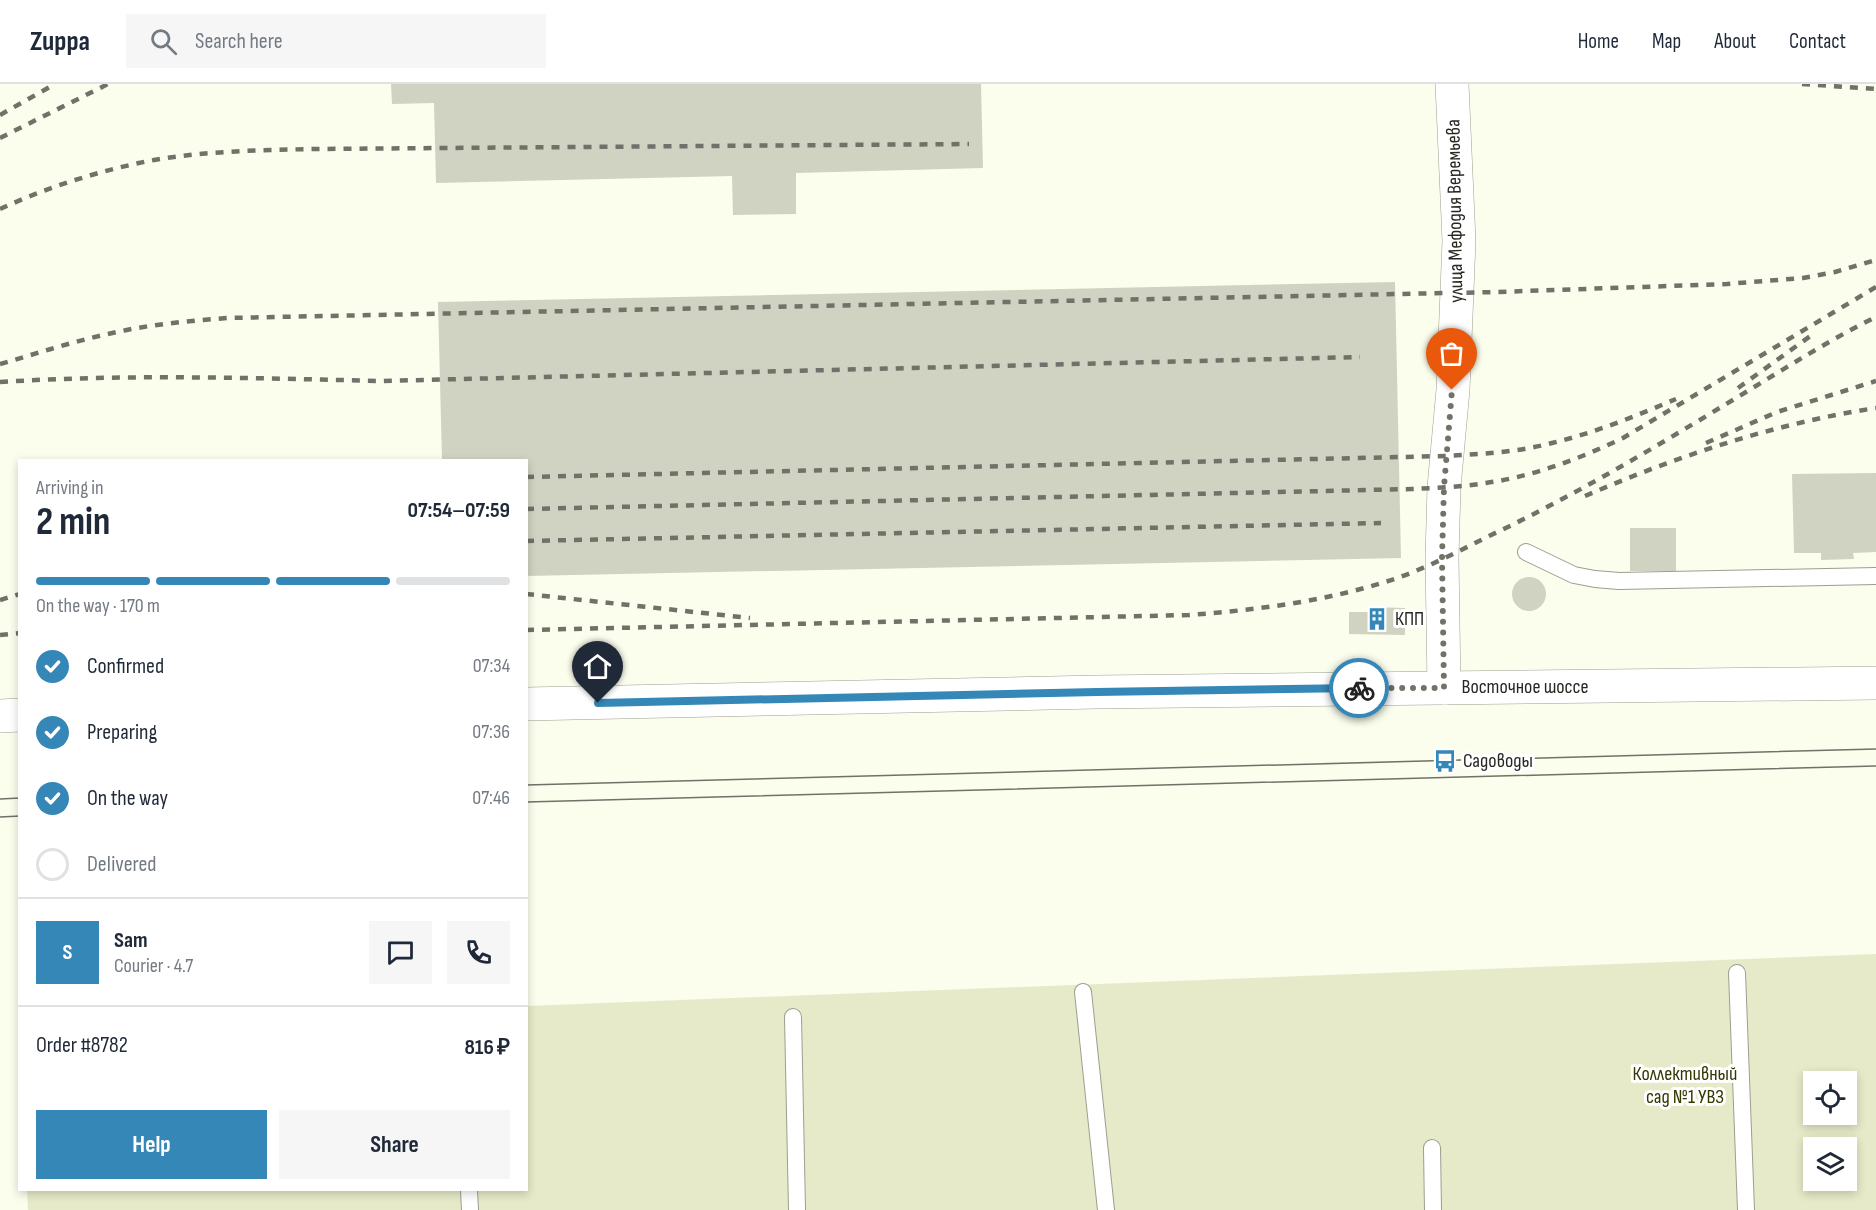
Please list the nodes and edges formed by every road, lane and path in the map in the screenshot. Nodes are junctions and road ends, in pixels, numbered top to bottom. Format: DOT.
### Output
graph roads {
  1 [pos="1452,84"];
  2 [pos="1526,552"];
  3 [pos="1876,576"];
  4 [pos="1876,683"];
  5 [pos="1444,688"];
  6 [pos="528,704"];
  7 [pos="18,715"];
  8 [pos="0,716"];
  9 [pos="1737,973"];
  10 [pos="1083,992"];
  11 [pos="793,1017"];
  12 [pos="1432,1148"];
  13 [pos="469,1191"];
  14 [pos="470,1210"];
  15 [pos="797,1210"];
  16 [pos="1106,1210"];
  17 [pos="1433,1210"];
  18 [pos="1746,1210"];
  1 -- 5 [label="main road, улица Мефодия Веремьева"];
  2 -- 3 [label="lane"];
  4 -- 5 [label="main road, Восточное шоссе"];
  5 -- 6 [label="main road, Восточное шоссе"];
  7 -- 8 [label="main road"];
  9 -- 18 [label="lane"];
  10 -- 16 [label="lane"];
  11 -- 15 [label="lane"];
  12 -- 17 [label="lane"];
  13 -- 14 [label="lane"];
}
